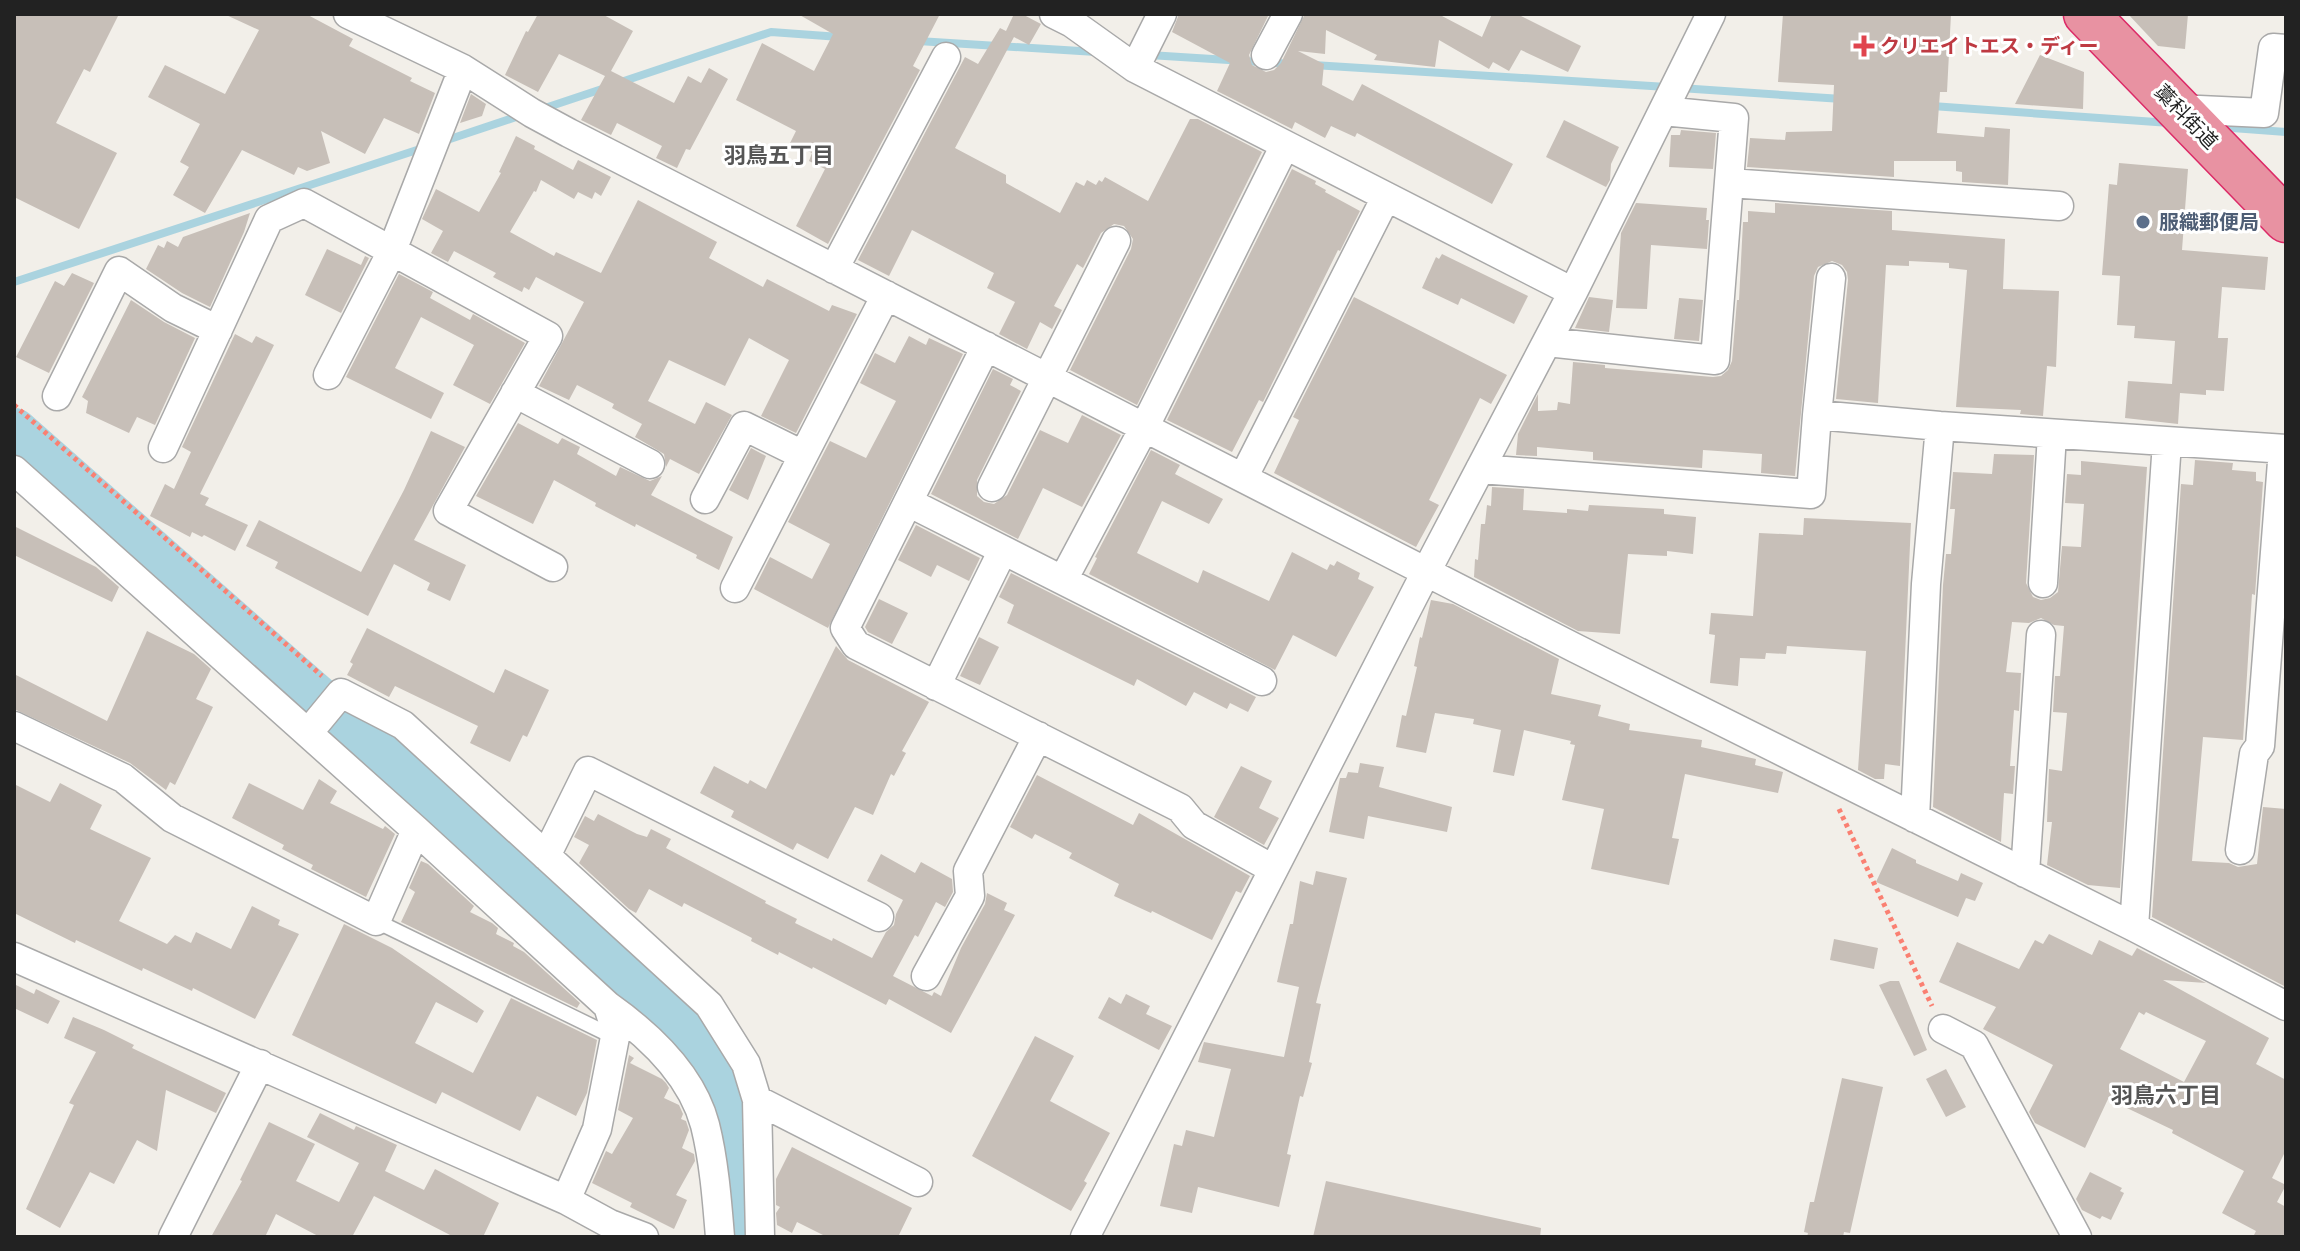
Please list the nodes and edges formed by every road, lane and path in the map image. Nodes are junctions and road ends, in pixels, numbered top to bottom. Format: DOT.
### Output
graph roads {
  1 [pos="348,14"];
  2 [pos="1054,14"];
  3 [pos="1162,14"];
  4 [pos="1288,14"];
  5 [pos="1711,14"];
  6 [pos="2086,14"];
  7 [pos="2286,49"];
  8 [pos="1266,55"];
  9 [pos="946,57"];
  10 [pos="1135,68"];
  11 [pos="463,69"];
  12 [pos="2178,109"];
  13 [pos="1663,111"];
  14 [pos="1285,145"];
  15 [pos="1729,183"];
  16 [pos="1386,197"];
  17 [pos="2059,206"];
  18 [pos="2286,220"];
  19 [pos="1116,241"];
  20 [pos="391,253"];
  21 [pos="834,269"];
  22 [pos="1831,278"];
  23 [pos="1573,292"];
  24 [pos="886,295"];
  25 [pos="218,330"];
  26 [pos="1547,342"];
  27 [pos="986,346"];
  28 [pos="328,375"];
  29 [pos="1045,377"];
  30 [pos="515,393"];
  31 [pos="57,396"];
  32 [pos="14,405"];
  33 [pos="1817,415"];
  34 [pos="1940,426"];
  35 [pos="1144,428"];
  36 [pos="2052,434"];
  37 [pos="2167,442"];
  38 [pos="163,448"];
  39 [pos="2285,449"];
  40 [pos="803,455"];
  41 [pos="650,464"];
  42 [pos="1480,469"];
  43 [pos="15,473"];
  44 [pos="1243,478"];
  45 [pos="992,487"];
  46 [pos="705,499"];
  47 [pos="908,502"];
  48 [pos="1003,550"];
  49 [pos="553,567"];
  50 [pos="1426,572"];
  51 [pos="1063,580"];
  52 [pos="2043,583"];
  53 [pos="735,588"];
  54 [pos="2277,615"];
  55 [pos="2041,635"];
  56 [pos="1262,681"];
  57 [pos="936,686"];
  58 [pos="341,693"];
  59 [pos="14,726"];
  60 [pos="308,733"];
  61 [pos="1038,736"];
  62 [pos="1822,772"];
  63 [pos="1915,818"];
  64 [pos="416,830"];
  65 [pos="2240,850"];
  66 [pos="546,856"];
  67 [pos="1273,869"];
  68 [pos="2025,873"];
  69 [pos="879,917"];
  70 [pos="376,921"];
  71 [pos="2134,927"];
  72 [pos="14,957"];
  73 [pos="926,976"];
  74 [pos="608,1006"];
  75 [pos="2286,1006"];
  76 [pos="1943,1029"];
  77 [pos="614,1037"];
  78 [pos="260,1064"];
  79 [pos="757,1100"];
  80 [pos="918,1182"];
  81 [pos="566,1200"];
  82 [pos="173,1237"];
  83 [pos="644,1237"];
  84 [pos="720,1237"];
  85 [pos="760,1237"];
  86 [pos="1085,1237"];
  87 [pos="2077,1237"];
  1 -- 11 [label="street"];
  2 -- 10 [label="street"];
  3 -- 10 [label="street"];
  4 -- 8 [label="street"];
  5 -- 13 [label="street"];
  6 -- 12 [label="highway, 藁科街道"];
  7 -- 12 [label="street"];
  9 -- 21 [label="street"];
  10 -- 14 [label="street"];
  11 -- 20 [label="street"];
  11 -- 21 [label="street"];
  12 -- 18 [label="highway, 藁科街道"];
  13 -- 15 [label="street"];
  13 -- 23 [label="street"];
  14 -- 16 [label="street"];
  14 -- 35 [label="street"];
  15 -- 17 [label="street"];
  15 -- 26 [label="street"];
  16 -- 23 [label="street"];
  16 -- 44 [label="street"];
  19 -- 29 [label="street"];
  20 -- 25 [label="street"];
  20 -- 28 [label="street"];
  20 -- 30 [label="street"];
  21 -- 24 [label="street"];
  22 -- 33 [label="street"];
  23 -- 26 [label="street"];
  24 -- 27 [label="street"];
  24 -- 40 [label="street"];
  25 -- 31 [label="street"];
  25 -- 38 [label="street"];
  26 -- 42 [label="street"];
  27 -- 29 [label="street"];
  27 -- 47 [label="street"];
  29 -- 35 [label="street"];
  29 -- 45 [label="street"];
  30 -- 41 [label="street"];
  30 -- 49 [label="street"];
  32 -- 58 [label="path"];
  33 -- 34 [label="street"];
  33 -- 42 [label="street"];
  34 -- 36 [label="street"];
  34 -- 63 [label="street"];
  35 -- 44 [label="street"];
  35 -- 51 [label="street"];
  36 -- 37 [label="street"];
  36 -- 52 [label="street"];
  37 -- 39 [label="street"];
  37 -- 71 [label="street"];
  39 -- 54 [label="street"];
  40 -- 46 [label="street"];
  40 -- 53 [label="street"];
  42 -- 50 [label="street"];
  43 -- 60 [label="street"];
  44 -- 50 [label="street"];
  47 -- 48 [label="street"];
  47 -- 57 [label="street"];
  48 -- 51 [label="street"];
  48 -- 57 [label="street"];
  50 -- 62 [label="street"];
  50 -- 67 [label="street"];
  51 -- 56 [label="street"];
  54 -- 65 [label="street"];
  55 -- 68 [label="street"];
  57 -- 61 [label="street"];
  58 -- 60 [label="street"];
  58 -- 66 [label="street"];
  59 -- 70 [label="street"];
  60 -- 64 [label="street"];
  61 -- 67 [label="street"];
  61 -- 73 [label="street"];
  62 -- 63 [label="street"];
  62 -- 76 [label="path"];
  63 -- 68 [label="street"];
  64 -- 70 [label="street"];
  64 -- 74 [label="street"];
  66 -- 69 [label="street"];
  66 -- 79 [label="street"];
  67 -- 86 [label="street"];
  68 -- 71 [label="street"];
  70 -- 77 [label="lane"];
  71 -- 75 [label="street"];
  72 -- 78 [label="street"];
  74 -- 77 [label="street"];
  74 -- 84 [label="street"];
  76 -- 87 [label="street"];
  77 -- 81 [label="street"];
  78 -- 81 [label="street"];
  78 -- 82 [label="street"];
  79 -- 80 [label="street"];
  79 -- 85 [label="street"];
  81 -- 83 [label="street"];
}
